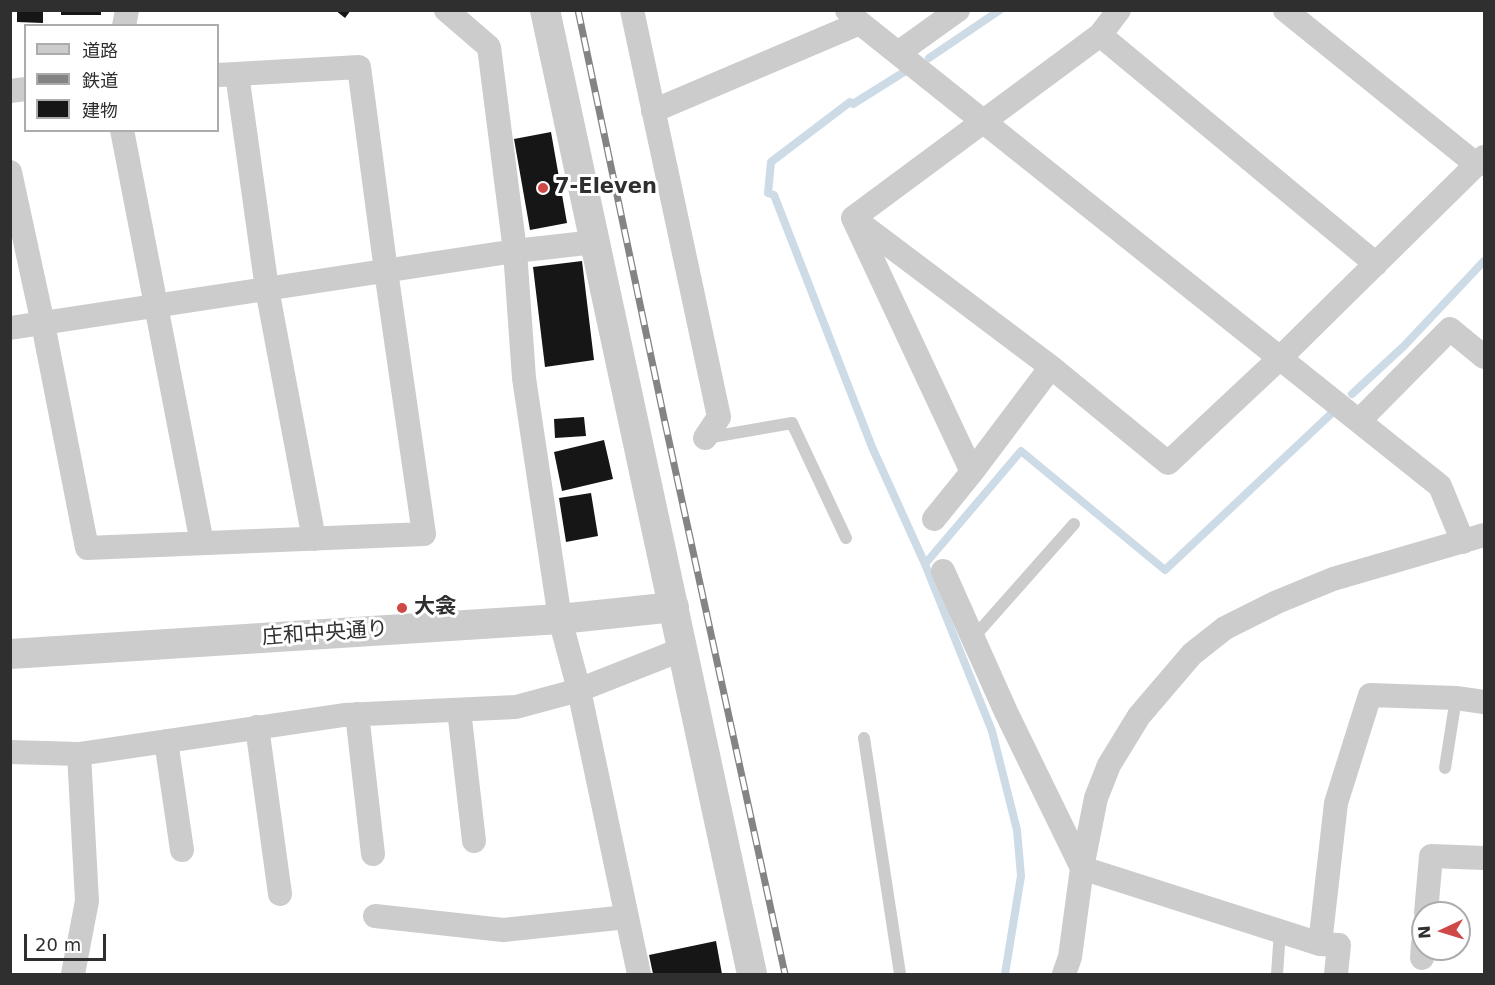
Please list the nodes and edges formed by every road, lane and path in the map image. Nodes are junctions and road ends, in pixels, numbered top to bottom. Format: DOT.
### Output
graph roads {
  1 [pos="446,10"];
  2 [pos="632,10"];
  3 [pos="958,10"];
  4 [pos="1119,10"];
  5 [pos="1285,10"];
  6 [pos="854,17"];
  7 [pos="544,21"];
  8 [pos="1100,35"];
  9 [pos="898,53"];
  10 [pos="227,74"];
  11 [pos="653,111"];
  12 [pos="984,120"];
  13 [pos="122,132"];
  14 [pos="1481,161"];
  15 [pos="10,172"];
  16 [pos="853,218"];
  17 [pos="595,242"];
  18 [pos="515,251"];
  19 [pos="1376,264"];
  20 [pos="386,271"];
  21 [pos="267,289"];
  22 [pos="157,306"];
  23 [pos="43,324"];
  24 [pos="10,328"];
  25 [pos="1485,357"];
  26 [pos="1280,358"];
  27 [pos="1051,367"];
  28 [pos="1359,421"];
  29 [pos="705,438"];
  30 [pos="972,472"];
  31 [pos="934,519"];
  32 [pos="1074,524"];
  33 [pos="846,538"];
  34 [pos="314,539"];
  35 [pos="1474,539"];
  36 [pos="202,543"];
  37 [pos="943,571"];
  38 [pos="674,607"];
  39 [pos="560,619"];
  40 [pos="973,638"];
  41 [pos="683,649"];
  42 [pos="10,654"];
  43 [pos="579,690"];
  44 [pos="1456,698"];
  45 [pos="1485,702"];
  46 [pos="459,710"];
  47 [pos="357,714"];
  48 [pos="257,728"];
  49 [pos="864,738"];
  50 [pos="166,741"];
  51 [pos="11,749"];
  52 [pos="79,754"];
  53 [pos="1445,768"];
  54 [pos="474,841"];
  55 [pos="182,850"];
  56 [pos="373,854"];
  57 [pos="1485,858"];
  58 [pos="1082,868"];
  59 [pos="280,894"];
  60 [pos="1427,901"];
  61 [pos="375,916"];
  62 [pos="627,917"];
  63 [pos="1280,931"];
  64 [pos="1320,944"];
  65 [pos="73,975"];
  66 [pos="639,975"];
  67 [pos="752,975"];
  68 [pos="900,975"];
  69 [pos="1064,975"];
  70 [pos="1277,975"];
  71 [pos="1336,975"];
  1 -- 18 [label="street"];
  2 -- 11 [label="street"];
  3 -- 9 [label="street"];
  4 -- 8 [label="street"];
  5 -- 14 [label="street"];
  6 -- 9 [label="street"];
  6 -- 11 [label="street"];
  7 -- 17 [label="street"];
  8 -- 12 [label="street"];
  8 -- 19 [label="street"];
  9 -- 12 [label="street"];
  10 -- 20 [label="street"];
  10 -- 21 [label="street"];
  11 -- 29 [label="street"];
  12 -- 16 [label="street"];
  12 -- 26 [label="street"];
  13 -- 22 [label="street"];
  14 -- 19 [label="street"];
  15 -- 23 [label="street"];
  16 -- 27 [label="street"];
  16 -- 30 [label="street"];
  17 -- 18 [label="street"];
  17 -- 38 [label="street"];
  18 -- 20 [label="street"];
  18 -- 39 [label="street"];
  19 -- 26 [label="street"];
  20 -- 21 [label="street"];
  20 -- 34 [label="street"];
  21 -- 22 [label="street"];
  21 -- 34 [label="street"];
  22 -- 23 [label="street"];
  22 -- 36 [label="street"];
  23 -- 24 [label="street"];
  23 -- 36 [label="street"];
  25 -- 28 [label="street"];
  26 -- 27 [label="street"];
  26 -- 28 [label="street"];
  27 -- 30 [label="street"];
  28 -- 35 [label="street"];
  29 -- 33 [label="lane"];
  30 -- 31 [label="street"];
  32 -- 40 [label="lane"];
  34 -- 36 [label="street"];
  35 -- 58 [label="street"];
  37 -- 40 [label="street"];
  38 -- 39 [label="street, 庄和中央通り"];
  38 -- 41 [label="street"];
  39 -- 42 [label="street, 庄和中央通り"];
  39 -- 43 [label="street"];
  40 -- 58 [label="street"];
  41 -- 43 [label="street"];
  41 -- 67 [label="street"];
  43 -- 46 [label="street"];
  43 -- 62 [label="street"];
  44 -- 45 [label="street"];
  44 -- 53 [label="lane"];
  44 -- 64 [label="street"];
  46 -- 47 [label="street"];
  46 -- 54 [label="street"];
  47 -- 48 [label="street"];
  47 -- 56 [label="street"];
  48 -- 50 [label="street"];
  48 -- 59 [label="street"];
  49 -- 68 [label="lane"];
  50 -- 52 [label="street"];
  50 -- 55 [label="street"];
  51 -- 52 [label="street"];
  52 -- 65 [label="street"];
  57 -- 60 [label="street"];
  58 -- 63 [label="street"];
  58 -- 69 [label="street"];
  61 -- 62 [label="street"];
  62 -- 66 [label="street"];
  63 -- 64 [label="street"];
  63 -- 70 [label="lane"];
  64 -- 71 [label="street"];
}
